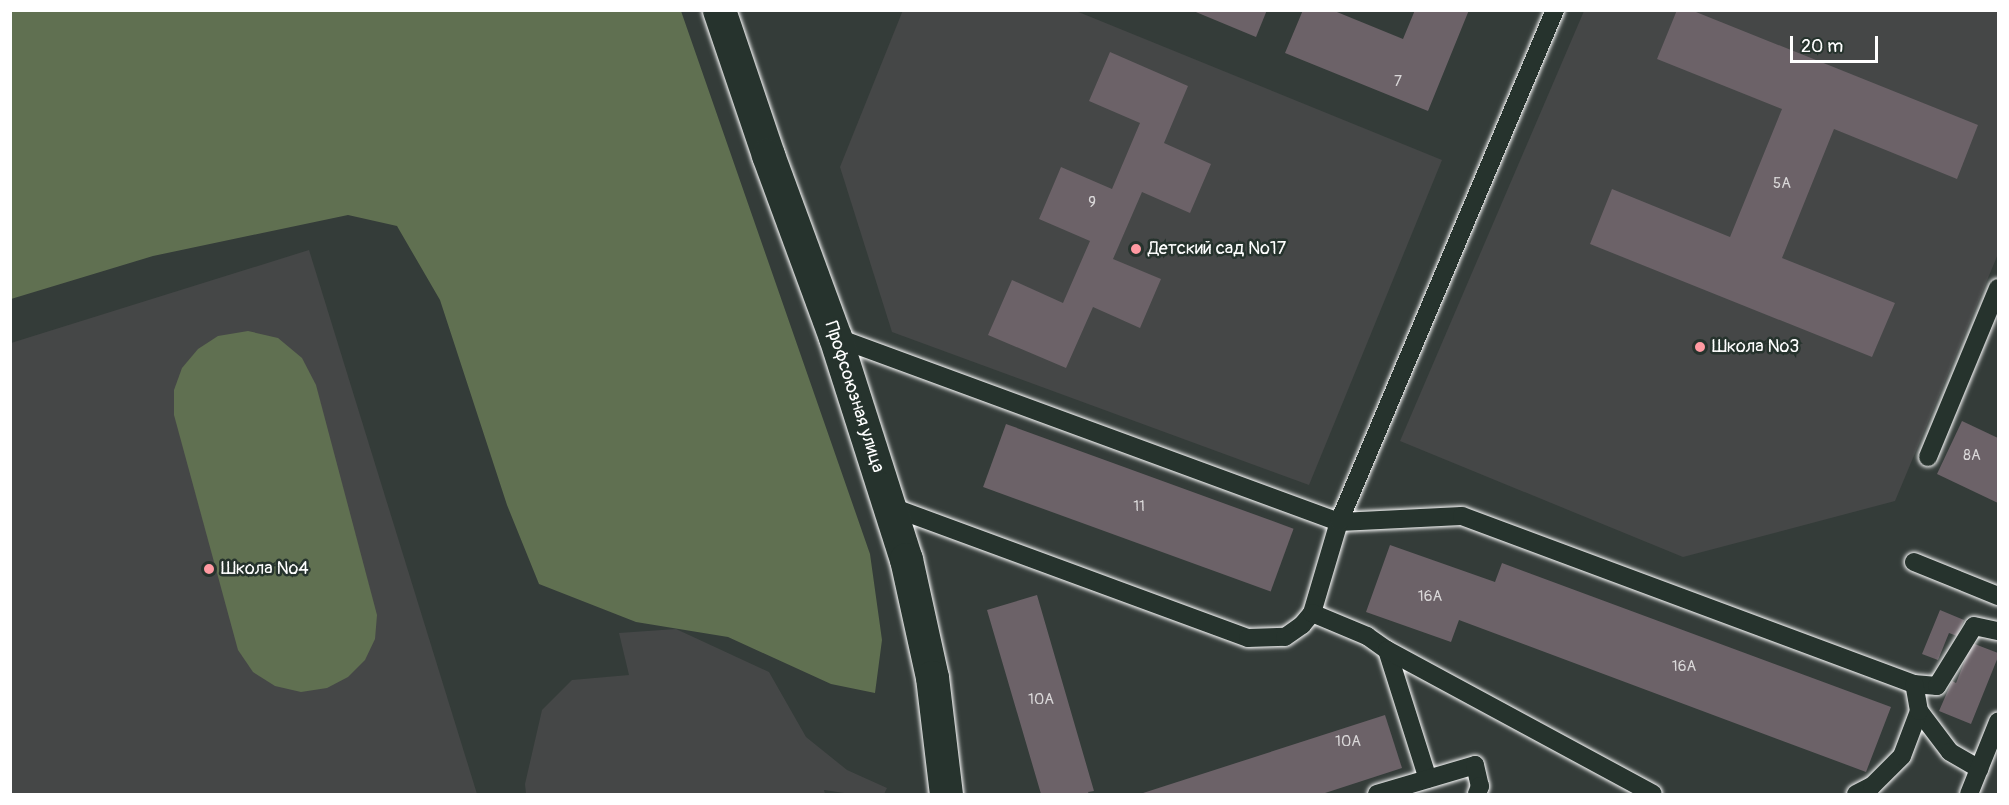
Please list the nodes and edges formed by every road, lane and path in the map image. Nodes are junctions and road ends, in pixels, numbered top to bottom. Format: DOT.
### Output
graph roads {
  1 [pos="720,10"];
  2 [pos="1555,10"];
  3 [pos="1998,288"];
  4 [pos="835,337"];
  5 [pos="1928,457"];
  6 [pos="889,506"];
  7 [pos="1339,522"];
  8 [pos="1914,562"];
  9 [pos="1998,596"];
  10 [pos="1312,613"];
  11 [pos="1998,631"];
  12 [pos="1387,650"];
  13 [pos="1914,684"];
  14 [pos="1919,711"];
  15 [pos="1998,722"];
  16 [pos="1980,769"];
  17 [pos="1428,778"];
  18 [pos="946,795"];
  19 [pos="1377,795"];
  20 [pos="1477,795"];
  21 [pos="1653,795"];
  22 [pos="1856,795"];
  23 [pos="1970,795"];
  1 -- 4 [label="street, Профсоюзная улица"];
  2 -- 7 [label="lane"];
  3 -- 5 [label="lane"];
  4 -- 6 [label="street, Профсоюзная улица"];
  4 -- 7 [label="lane"];
  6 -- 10 [label="lane"];
  6 -- 18 [label="street, Профсоюзная улица"];
  7 -- 10 [label="lane"];
  7 -- 13 [label="lane"];
  8 -- 9 [label="lane"];
  10 -- 12 [label="lane"];
  11 -- 13 [label="lane"];
  12 -- 17 [label="lane"];
  12 -- 21 [label="lane"];
  13 -- 14 [label="lane"];
  14 -- 16 [label="lane"];
  14 -- 22 [label="lane"];
  15 -- 16 [label="lane"];
  16 -- 23 [label="lane"];
  17 -- 19 [label="lane"];
  17 -- 20 [label="lane"];
}
